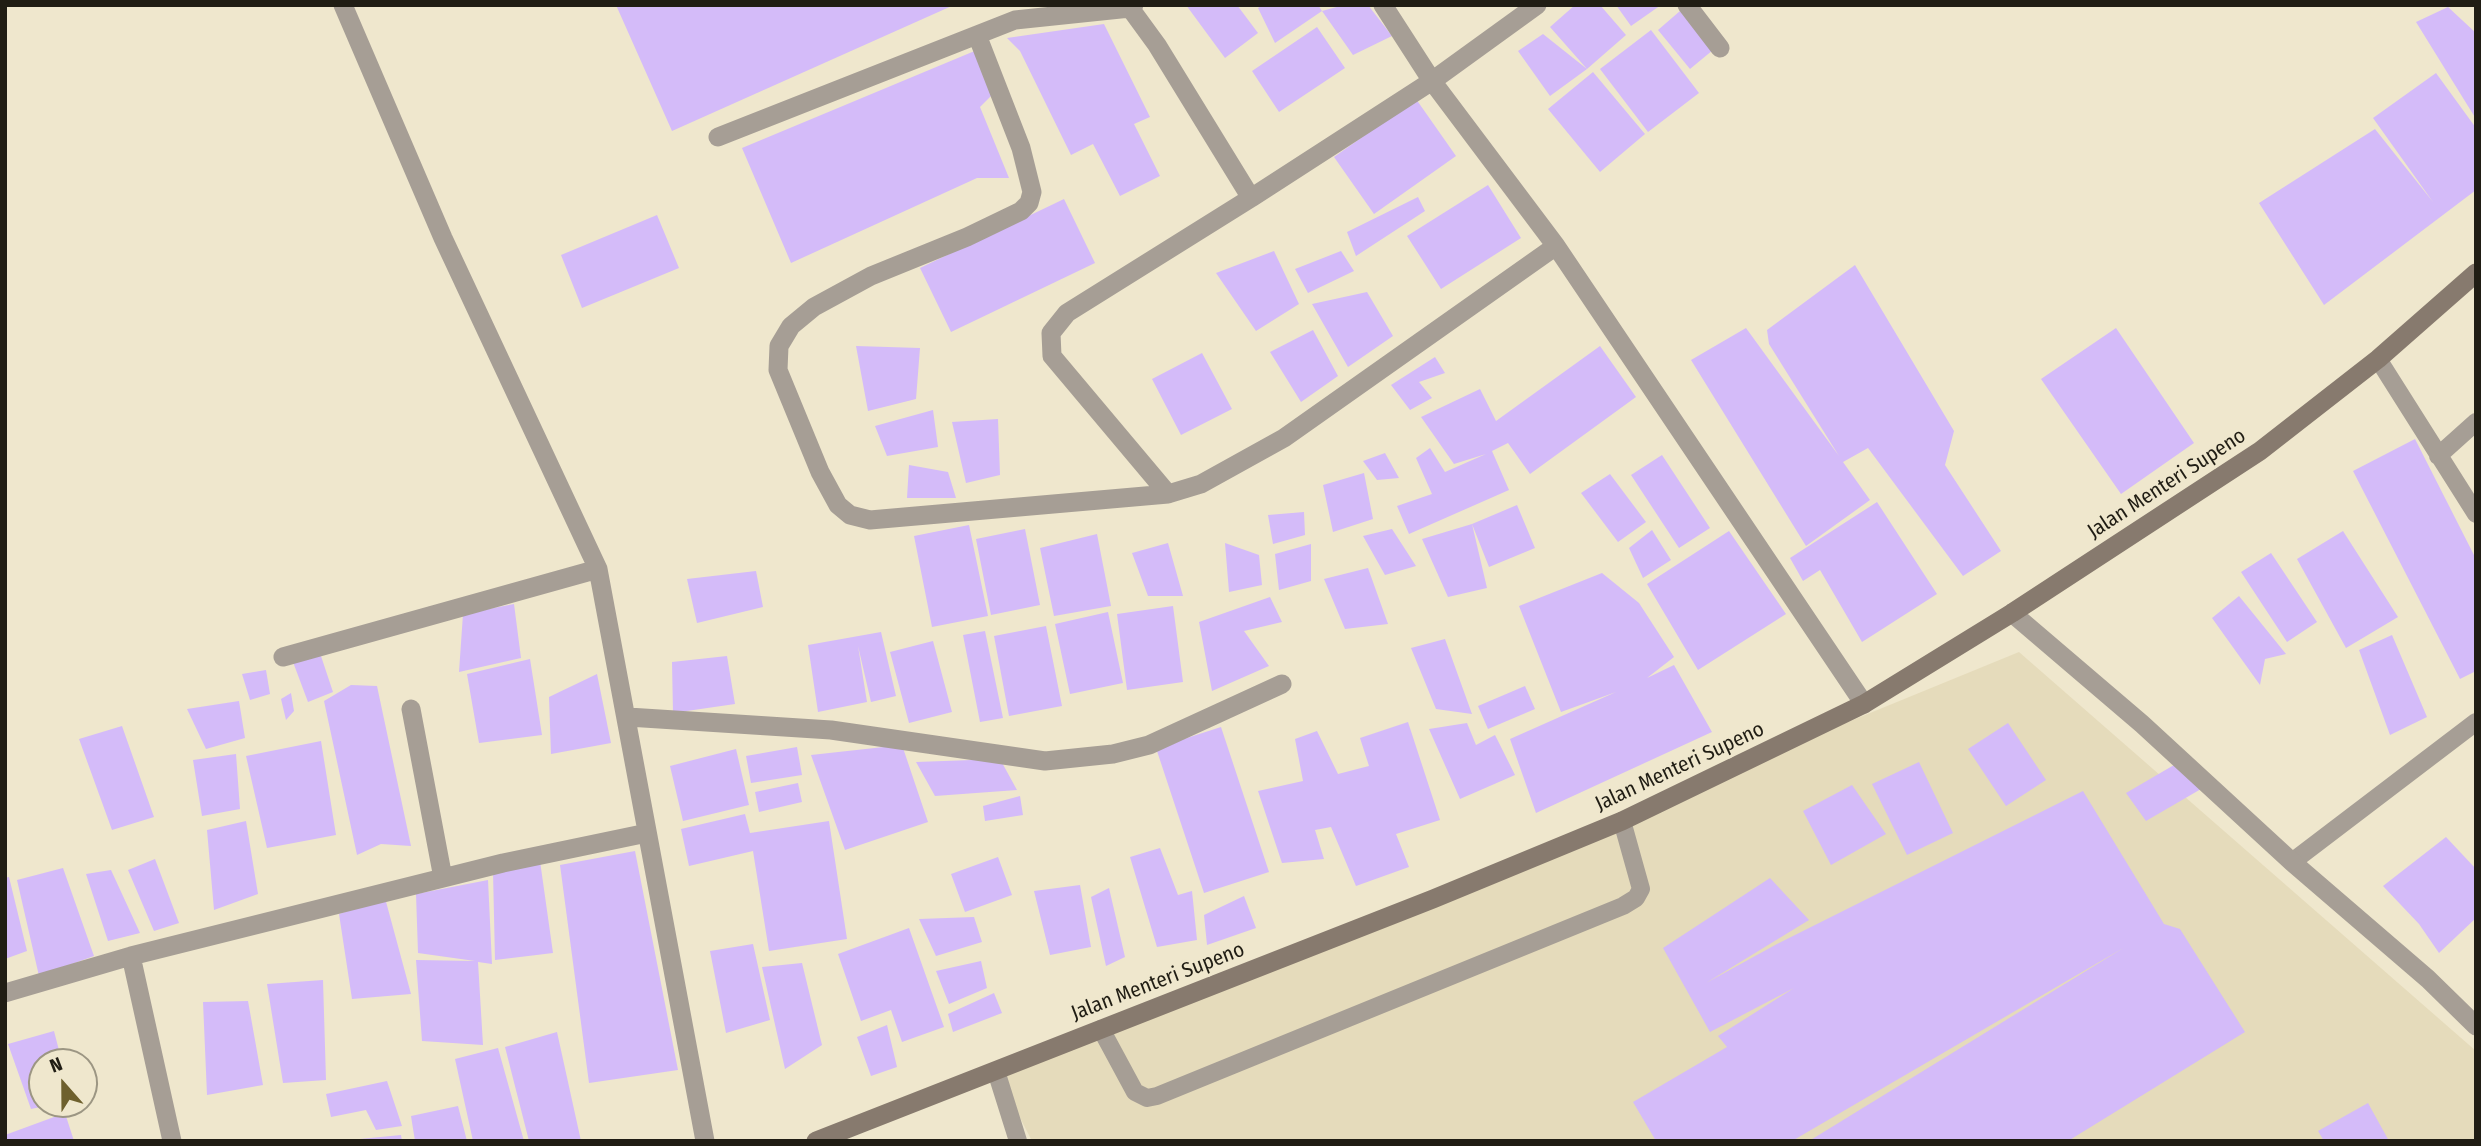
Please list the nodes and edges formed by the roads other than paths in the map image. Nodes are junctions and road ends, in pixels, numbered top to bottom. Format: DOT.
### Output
graph roads {
  1 [pos="343,5"];
  2 [pos="1382,5"];
  3 [pos="1537,5"];
  4 [pos="1687,5"];
  5 [pos="1132,7"];
  6 [pos="1012,13"];
  7 [pos="977,35"];
  8 [pos="1720,48"];
  9 [pos="1432,81"];
  10 [pos="718,137"];
  11 [pos="1251,198"];
  12 [pos="1556,246"];
  13 [pos="2476,274"];
  14 [pos="2378,359"];
  15 [pos="2476,422"];
  16 [pos="2438,456"];
  17 [pos="1168,494"];
  18 [pos="2476,514"];
  19 [pos="598,569"];
  20 [pos="2012,613"];
  21 [pos="283,657"];
  22 [pos="1282,684"];
  23 [pos="1864,704"];
  24 [pos="411,709"];
  25 [pos="628,717"];
  26 [pos="2476,722"];
  27 [pos="1622,821"];
  28 [pos="647,833"];
  29 [pos="2292,862"];
  30 [pos="443,878"];
  31 [pos="131,956"];
  32 [pos="5,993"];
  33 [pos="2476,1026"];
  34 [pos="1101,1029"];
  35 [pos="996,1071"];
  36 [pos="172,1141"];
  37 [pos="705,1141"];
  38 [pos="816,1141"];
  39 [pos="1018,1141"];
  1 -- 19 [label="street"];
  2 -- 9 [label="street"];
  3 -- 9 [label="street"];
  4 -- 8 [label="street"];
  5 -- 6 [label="street"];
  5 -- 11 [label="street"];
  6 -- 7 [label="street"];
  7 -- 10 [label="street"];
  7 -- 17 [label="street"];
  9 -- 11 [label="street"];
  9 -- 12 [label="street"];
  11 -- 17 [label="street"];
  12 -- 17 [label="street"];
  12 -- 23 [label="street"];
  13 -- 14 [label="main road, Jalan Menteri Supeno"];
  14 -- 16 [label="lane"];
  14 -- 20 [label="main road, Jalan Menteri Supeno"];
  15 -- 16 [label="lane"];
  16 -- 18 [label="lane"];
  19 -- 21 [label="street"];
  19 -- 25 [label="street"];
  20 -- 23 [label="main road, Jalan Menteri Supeno"];
  20 -- 29 [label="street"];
  22 -- 25 [label="street"];
  23 -- 27 [label="main road, Jalan Menteri Supeno"];
  24 -- 30 [label="street"];
  25 -- 28 [label="street"];
  26 -- 29 [label="lane"];
  27 -- 34 [label="main road, Jalan Menteri Supeno"];
  27 -- 34 [label="lane"];
  28 -- 30 [label="street"];
  28 -- 37 [label="street"];
  29 -- 33 [label="street"];
  30 -- 31 [label="street"];
  31 -- 32 [label="street"];
  31 -- 36 [label="street"];
  34 -- 35 [label="main road, Jalan Menteri Supeno"];
  35 -- 38 [label="main road, Jalan Menteri Supeno"];
  35 -- 39 [label="lane"];
}
